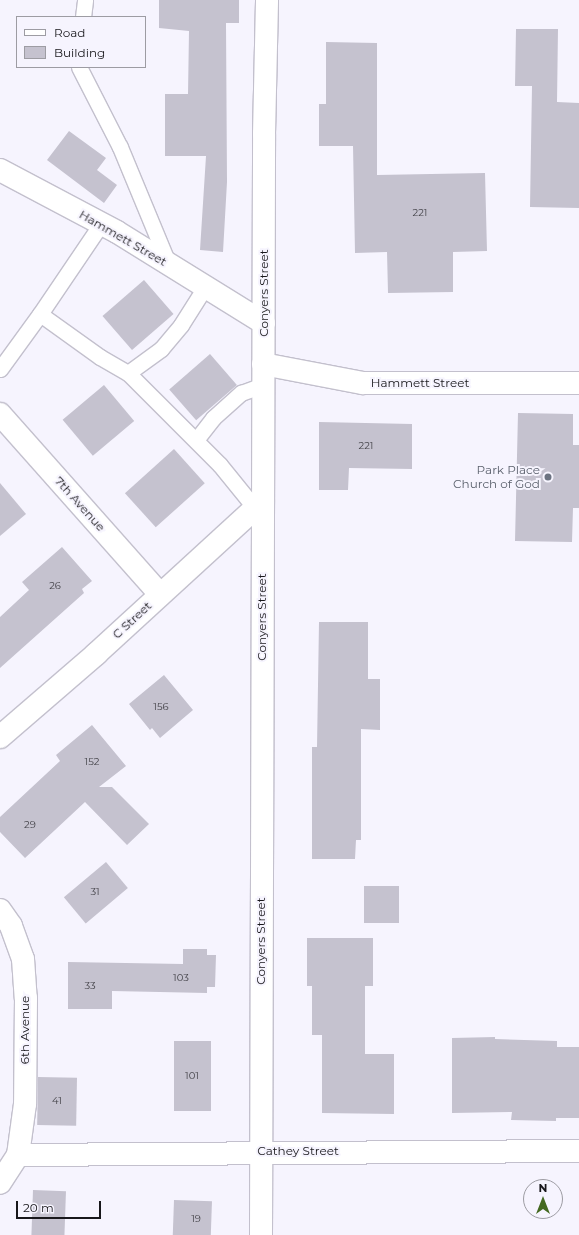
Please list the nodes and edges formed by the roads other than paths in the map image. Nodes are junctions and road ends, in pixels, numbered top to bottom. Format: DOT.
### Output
graph roads {
  1 [pos="85,0"];
  2 [pos="267,0"];
  3 [pos="83,16"];
  4 [pos="80,68"];
  5 [pos="0,170"];
  6 [pos="101,224"];
  7 [pos="168,264"];
  8 [pos="205,287"];
  9 [pos="40,314"];
  10 [pos="264,323"];
  11 [pos="0,369"];
  12 [pos="128,374"];
  13 [pos="263,374"];
  14 [pos="579,383"];
  15 [pos="0,414"];
  16 [pos="196,440"];
  17 [pos="259,504"];
  18 [pos="160,594"];
  19 [pos="0,736"];
  20 [pos="0,910"];
  21 [pos="579,1151"];
  22 [pos="261,1152"];
  23 [pos="18,1155"];
  24 [pos="0,1183"];
  25 [pos="260,1235"];
  1 -- 3 [label="lane"];
  2 -- 10 [label="street, Conyers Street"];
  4 -- 7 [label="lane"];
  5 -- 6 [label="street, Hammett Street"];
  6 -- 7 [label="street, Hammett Street"];
  6 -- 9 [label="lane"];
  7 -- 8 [label="street, Hammett Street"];
  8 -- 10 [label="street, Hammett Street"];
  8 -- 12 [label="lane"];
  9 -- 11 [label="lane"];
  9 -- 12 [label="lane"];
  10 -- 13 [label="street, Conyers Street"];
  12 -- 16 [label="lane"];
  13 -- 14 [label="street, Hammett Street"];
  13 -- 16 [label="lane"];
  13 -- 17 [label="street, Conyers Street"];
  15 -- 18 [label="street, 7th Avenue"];
  16 -- 17 [label="lane"];
  17 -- 18 [label="street, C Street"];
  17 -- 22 [label="street, Conyers Street"];
  18 -- 19 [label="street, C Street"];
  20 -- 23 [label="street, 6th Avenue"];
  21 -- 22 [label="street, Cathey Street"];
  22 -- 23 [label="street, Cathey Street"];
  22 -- 25 [label="street, Conyers Street"];
  23 -- 24 [label="street"];
}
